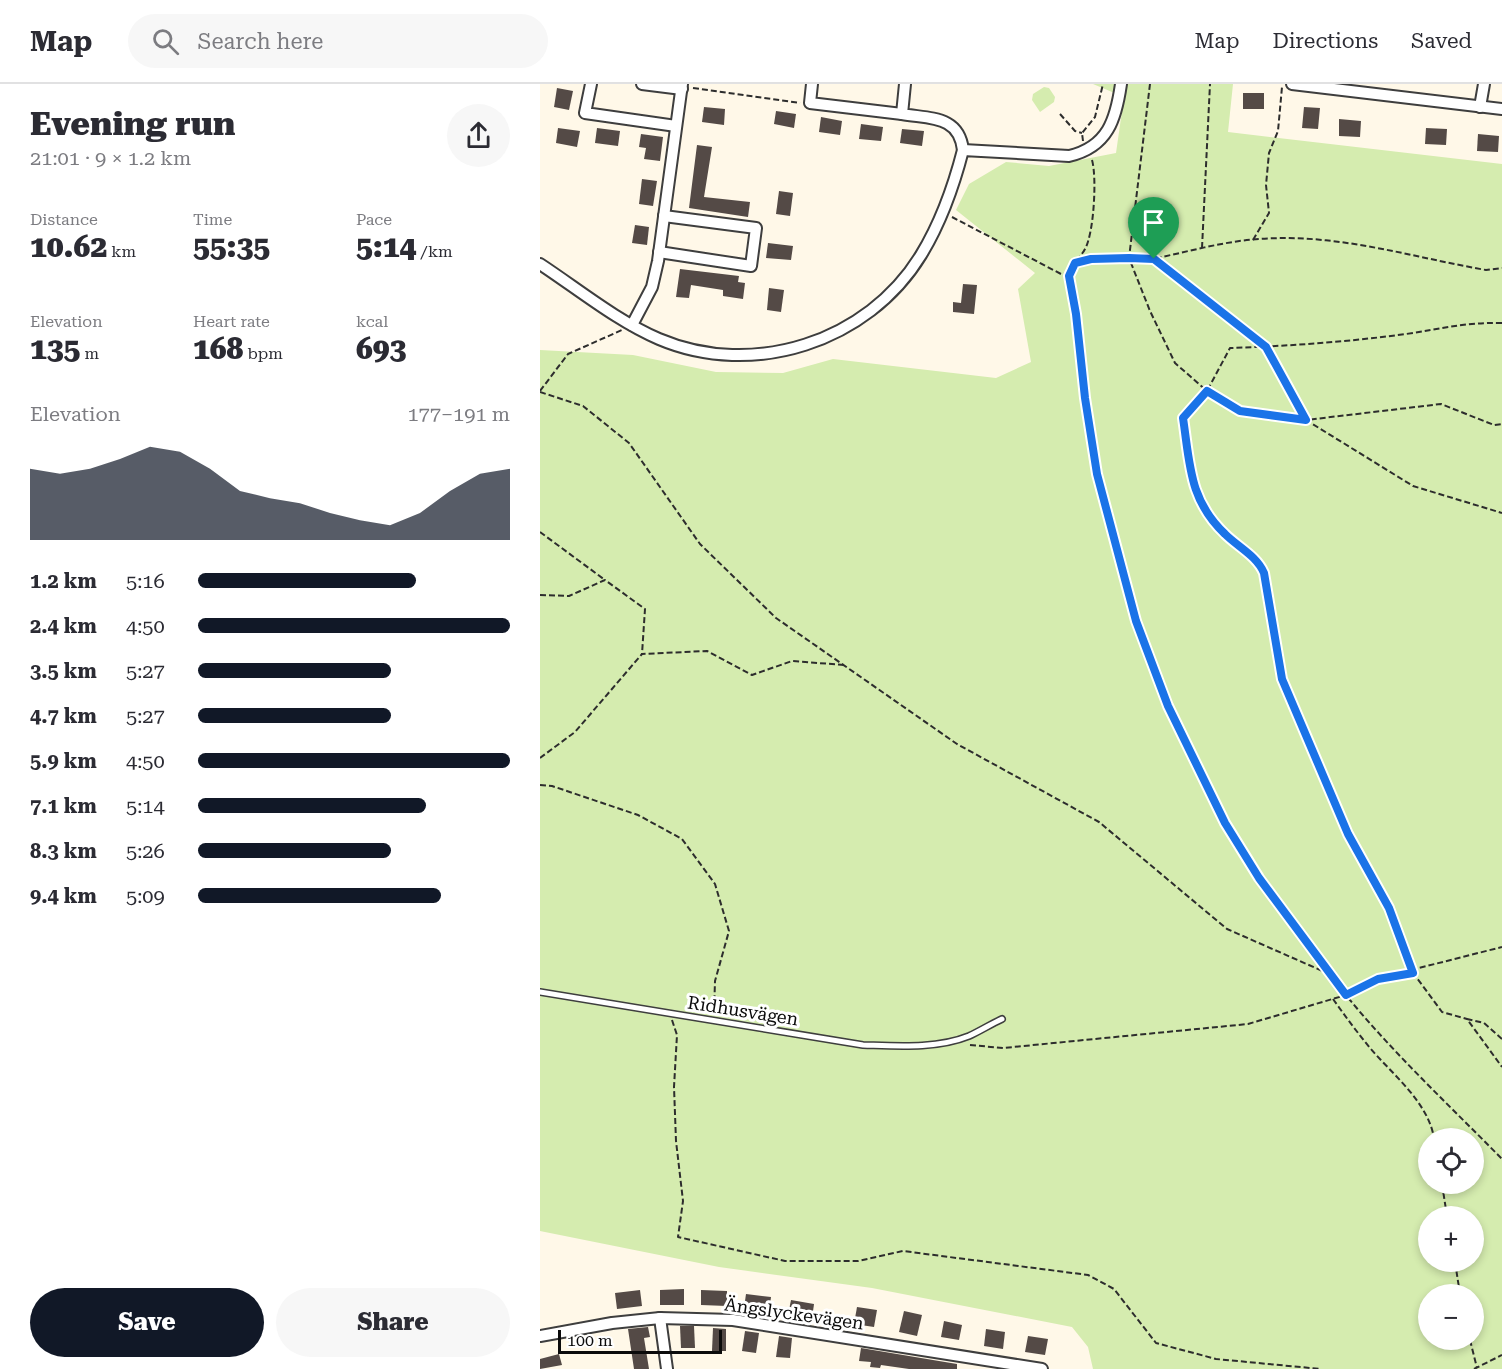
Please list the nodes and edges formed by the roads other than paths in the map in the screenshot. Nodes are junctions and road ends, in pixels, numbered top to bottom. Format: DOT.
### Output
graph roads {
  1 [pos="591,84"];
  2 [pos="642,84"];
  3 [pos="812,84"];
  4 [pos="905,84"];
  5 [pos="1120,84"];
  6 [pos="1292,84"];
  7 [pos="1484,84"];
  8 [pos="682,87"];
  9 [pos="1480,107"];
  10 [pos="1502,109"];
  11 [pos="902,114"];
  12 [pos="676,126"];
  13 [pos="963,150"];
  14 [pos="664,216"];
  15 [pos="659,252"];
  16 [pos="540,264"];
  17 [pos="632,325"];
  18 [pos="540,992"];
  19 [pos="1002,1019"];
  20 [pos="660,1318"];
  21 [pos="540,1336"];
  22 [pos="1018,1367"];
  23 [pos="667,1369"];
  24 [pos="1042,1369"];
  1 -- 12 [label="street"];
  2 -- 8 [label="street"];
  3 -- 11 [label="street"];
  4 -- 11 [label="street"];
  5 -- 13 [label="street"];
  6 -- 9 [label="street"];
  7 -- 9 [label="street"];
  8 -- 12 [label="street"];
  9 -- 10 [label="street"];
  11 -- 13 [label="street"];
  12 -- 14 [label="street"];
  13 -- 17 [label="street"];
  14 -- 15 [label="street"];
  14 -- 15 [label="street"];
  15 -- 17 [label="street"];
  16 -- 17 [label="street"];
  18 -- 19 [label="lane, Ridhusvägen"];
  20 -- 21 [label="street, Ängslyckevägen"];
  20 -- 22 [label="street, Ängslyckevägen"];
  20 -- 23 [label="street"];
  22 -- 24 [label="street, Ängslyckevägen"];
}
